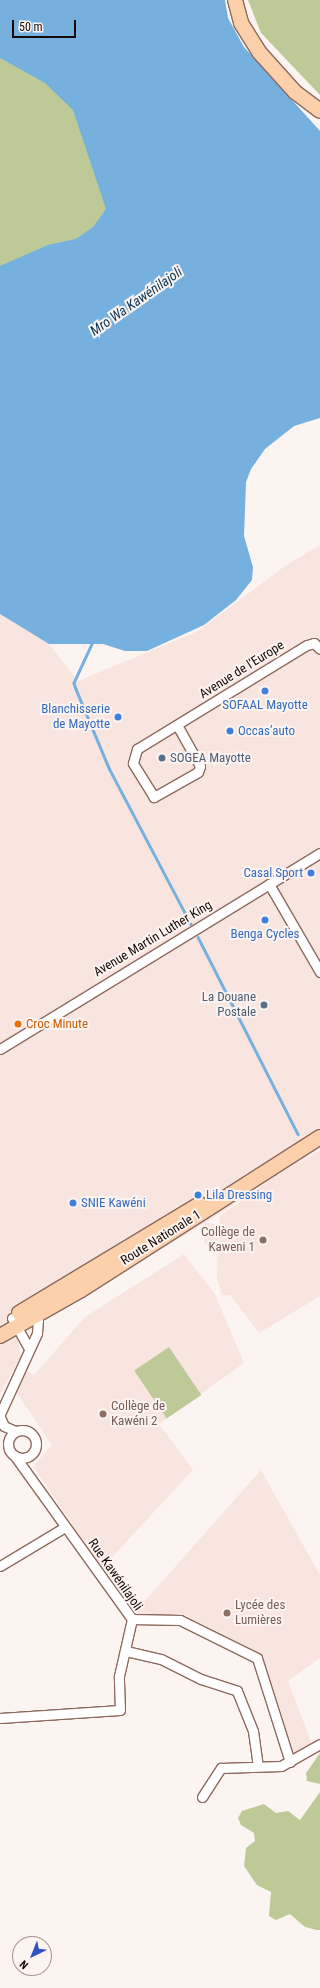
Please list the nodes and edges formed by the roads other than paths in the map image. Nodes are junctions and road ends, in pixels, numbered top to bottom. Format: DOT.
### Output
graph roads {
  1 [pos="234,0"];
  2 [pos="320,111"];
  3 [pos="320,649"];
  4 [pos="177,725"];
  5 [pos="320,853"];
  6 [pos="269,884"];
  7 [pos="320,972"];
  8 [pos="0,1049"];
  9 [pos="320,1130"];
  10 [pos="320,1137"];
  11 [pos="33,1311"];
  12 [pos="15,1321"];
  13 [pos="0,1325"];
  14 [pos="0,1336"];
  15 [pos="29,1349"];
  16 [pos="0,1416"];
  17 [pos="16,1431"];
  18 [pos="0,1435"];
  19 [pos="8,1443"];
  20 [pos="15,1456"];
  21 [pos="27,1457"];
  22 [pos="25,1470"];
  23 [pos="65,1527"];
  24 [pos="0,1566"];
  25 [pos="132,1619"];
  26 [pos="126,1651"];
  27 [pos="0,1718"];
  28 [pos="320,1744"];
  29 [pos="290,1762"];
  30 [pos="258,1766"];
  31 [pos="202,1797"];
  1 -- 2 [label="main road"];
  3 -- 4 [label="street, Avenue de l’Europe"];
  4 -- 4 [label="street, Avenue de l’Europe"];
  5 -- 6 [label="street, Avenue Martin Luther King"];
  6 -- 7 [label="street"];
  6 -- 8 [label="street, Avenue Martin Luther King"];
  9 -- 11 [label="main road, Route Nationale 1"];
  10 -- 11 [label="main road, Route Nationale 1"];
  11 -- 12 [label="main road, Route Nationale 1"];
  11 -- 15 [label="street"];
  12 -- 13 [label="main road, Route Nationale 1"];
  12 -- 14 [label="main road, Route Nationale 1"];
  12 -- 15 [label="street"];
  15 -- 16 [label="street"];
  16 -- 17 [label="street"];
  17 -- 19 [label="street"];
  17 -- 21 [label="street"];
  18 -- 19 [label="street, Rue Kawénilajoli"];
  19 -- 20 [label="street, Rue Kawénilajoli"];
  20 -- 21 [label="street"];
  20 -- 22 [label="street, Rue Kawénilajoli"];
  21 -- 22 [label="street"];
  22 -- 23 [label="street, Rue Kawénilajoli"];
  23 -- 24 [label="street"];
  23 -- 25 [label="street, Rue Kawénilajoli"];
  25 -- 26 [label="street, Rue Kawénilajoli"];
  25 -- 29 [label="street"];
  26 -- 27 [label="street, Rue Kawénilajoli"];
  26 -- 30 [label="street"];
  28 -- 29 [label="street"];
  29 -- 30 [label="street"];
  30 -- 31 [label="street"];
}
